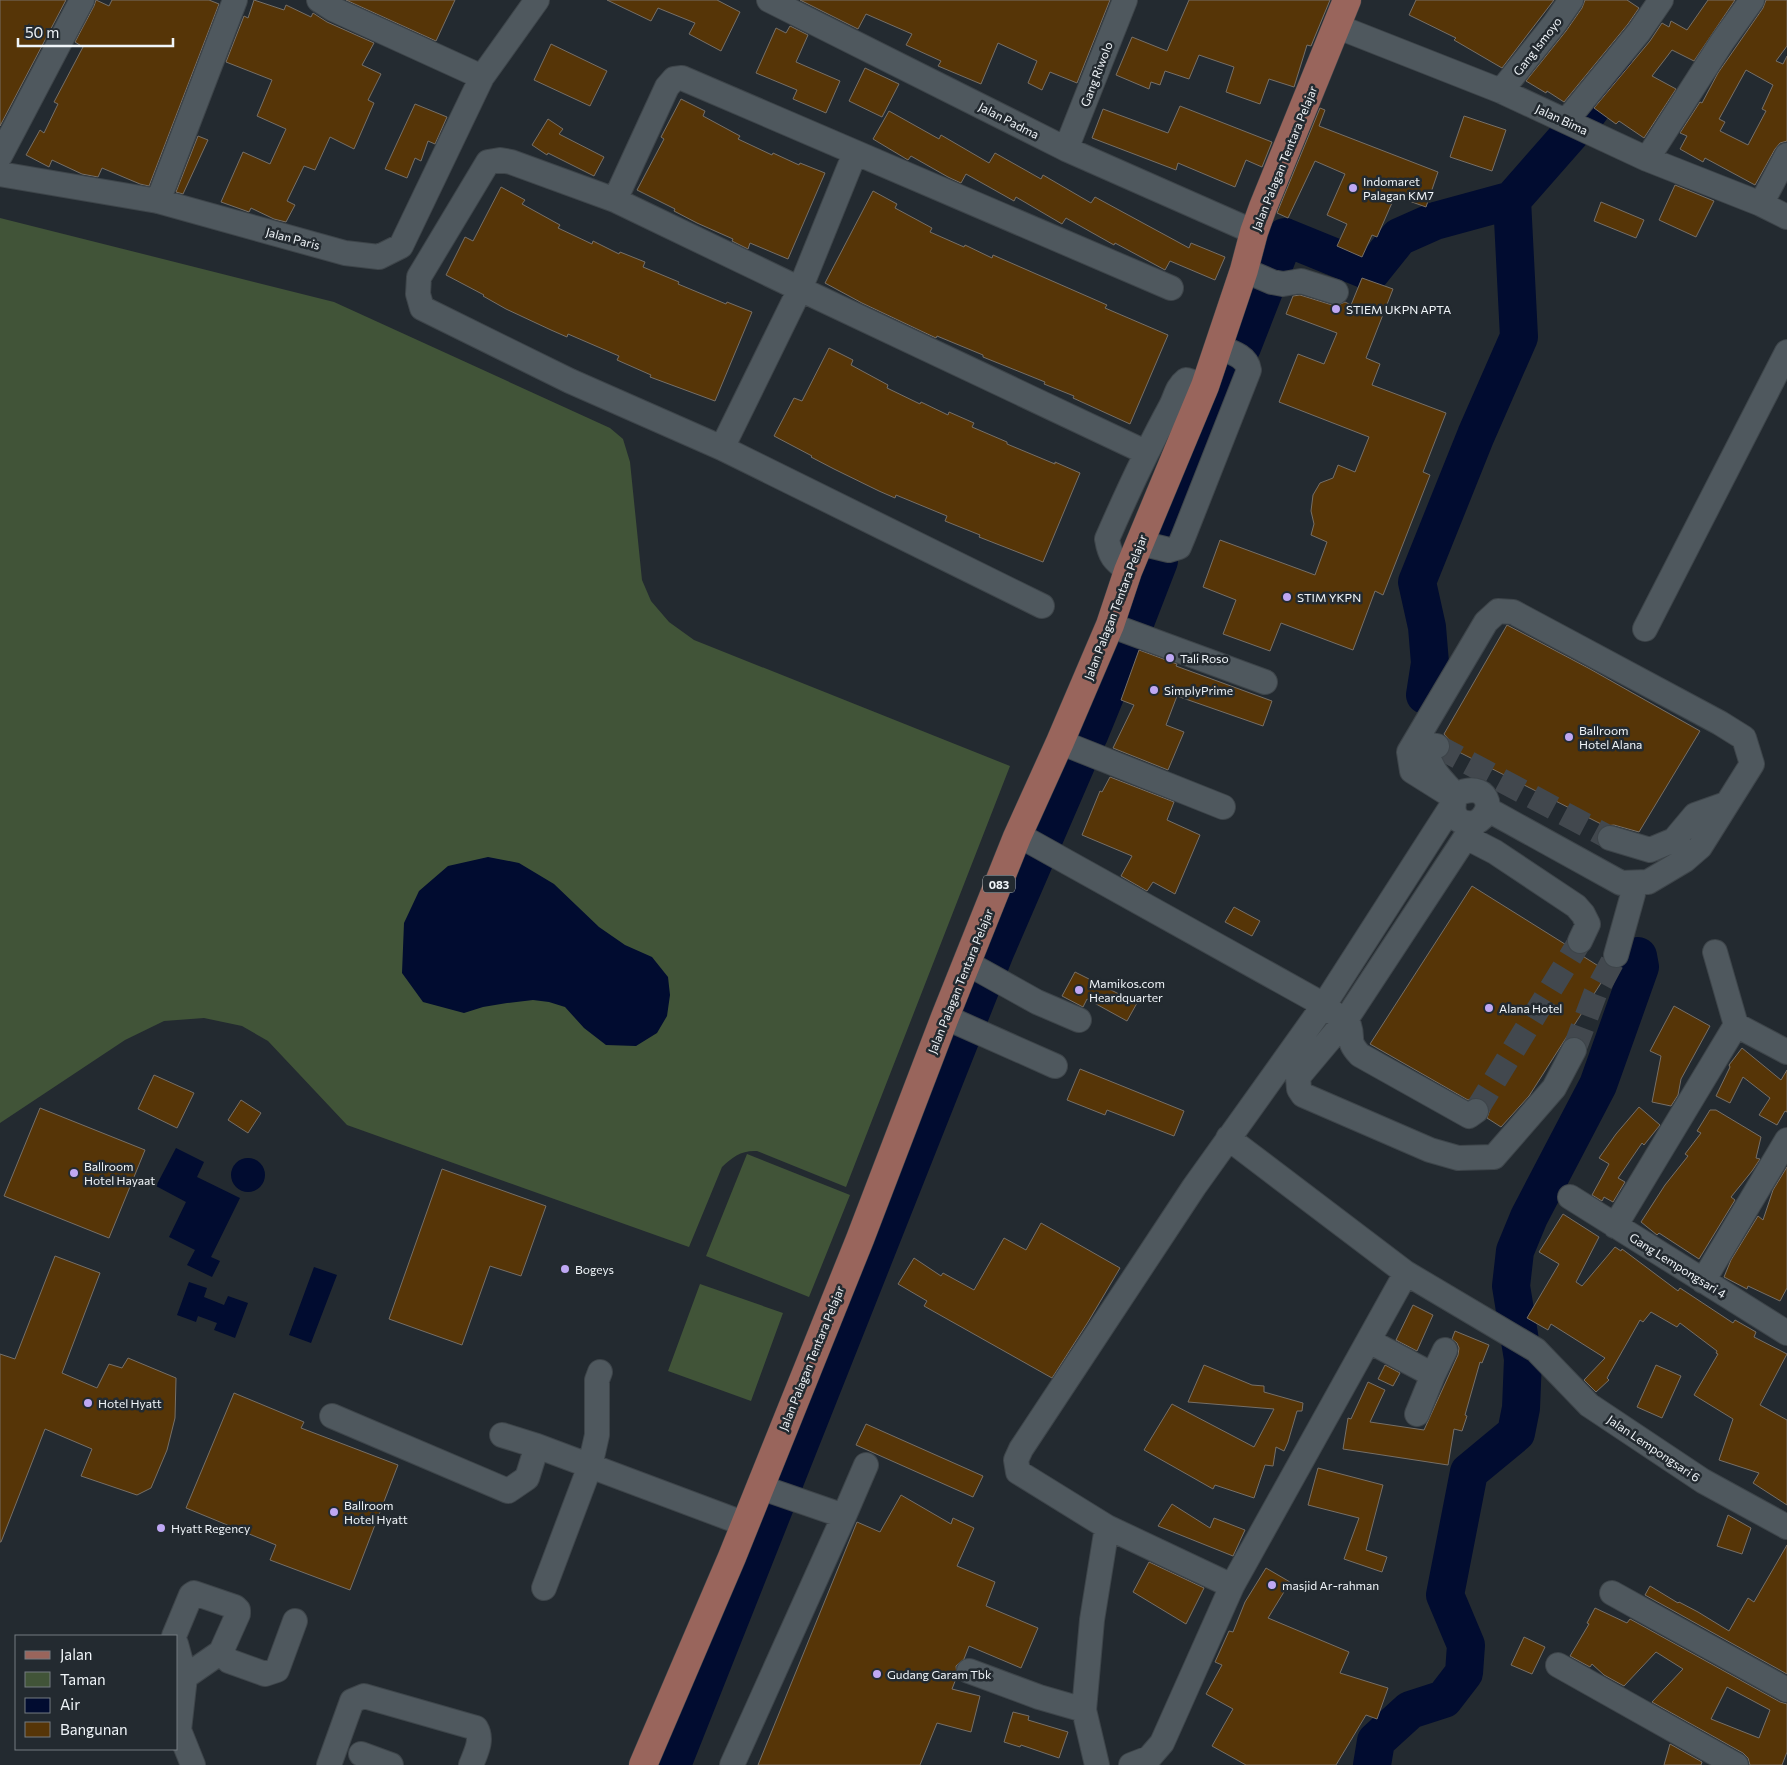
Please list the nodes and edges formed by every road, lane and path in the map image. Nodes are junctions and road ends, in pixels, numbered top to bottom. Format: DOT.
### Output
graph roads {
  1 [pos="82,0"];
  2 [pos="235,0"];
  3 [pos="319,0"];
  4 [pos="537,0"];
  5 [pos="769,0"];
  6 [pos="1124,0"];
  7 [pos="1347,0"];
  8 [pos="1571,0"];
  9 [pos="1661,0"];
  10 [pos="1752,0"];
  11 [pos="1336,26"];
  12 [pos="482,77"];
  13 [pos="1501,91"];
  14 [pos="1572,124"];
  15 [pos="1066,149"];
  16 [pos="855,153"];
  17 [pos="1787,155"];
  18 [pos="0,156"];
  19 [pos="1647,159"];
  20 [pos="0,174"];
  21 [pos="616,200"];
  22 [pos="158,201"];
  23 [pos="1761,204"];
  24 [pos="1787,216"];
  25 [pos="1254,232"];
  26 [pos="1258,276"];
  27 [pos="1171,288"];
  28 [pos="800,289"];
  29 [pos="1336,292"];
  30 [pos="1218,347"];
  31 [pos="1787,352"];
  32 [pos="1205,386"];
  33 [pos="722,448"];
  34 [pos="1145,452"];
  35 [pos="1140,543"];
  36 [pos="1128,571"];
  37 [pos="1042,606"];
  38 [pos="1110,625"];
  39 [pos="1645,629"];
  40 [pos="1265,682"];
  41 [pos="1060,742"];
  42 [pos="1437,746"];
  43 [pos="1455,799"];
  44 [pos="1223,807"];
  45 [pos="1728,812"];
  46 [pos="1477,822"];
  47 [pos="1610,838"];
  48 [pos="1031,843"];
  49 [pos="1643,889"];
  50 [pos="1580,941"];
  51 [pos="1716,952"];
  52 [pos="1616,955"];
  53 [pos="974,966"];
  54 [pos="1324,1005"];
  55 [pos="949,1019"];
  56 [pos="1079,1020"];
  57 [pos="1345,1021"];
  58 [pos="1736,1025"];
  59 [pos="1574,1050"];
  60 [pos="1787,1052"];
  61 [pos="1055,1066"];
  62 [pos="1476,1111"];
  63 [pos="1228,1138"];
  64 [pos="1787,1140"];
  65 [pos="1570,1197"];
  66 [pos="1615,1226"];
  67 [pos="1406,1273"];
  68 [pos="1702,1281"];
  69 [pos="1787,1333"];
  70 [pos="1368,1341"];
  71 [pos="1445,1350"];
  72 [pos="600,1372"];
  73 [pos="1432,1375"];
  74 [pos="1417,1414"];
  75 [pos="332,1416"];
  76 [pos="502,1435"];
  77 [pos="537,1446"];
  78 [pos="866,1465"];
  79 [pos="590,1466"];
  80 [pos="775,1492"];
  81 [pos="844,1516"];
  82 [pos="745,1524"];
  83 [pos="1107,1527"];
  84 [pos="1787,1527"];
  85 [pos="1232,1586"];
  86 [pos="544,1588"];
  87 [pos="1612,1592"];
  88 [pos="295,1621"];
  89 [pos="174,1635"];
  90 [pos="178,1651"];
  91 [pos="221,1652"];
  92 [pos="1558,1665"];
  93 [pos="969,1671"];
  94 [pos="185,1677"];
  95 [pos="1787,1690"];
  96 [pos="1084,1710"];
  97 [pos="361,1754"];
  98 [pos="194,1765"];
  99 [pos="329,1765"];
  100 [pos="391,1765"];
  101 [pos="471,1765"];
  102 [pos="643,1765"];
  103 [pos="732,1765"];
  104 [pos="1097,1765"];
  105 [pos="1131,1765"];
  106 [pos="1736,1765"];
  1 -- 18 [label="street"];
  2 -- 22 [label="street"];
  3 -- 12 [label="street"];
  4 -- 12 [label="street, Jalan Paris"];
  5 -- 15 [label="street, Jalan Padma"];
  6 -- 15 [label="street, Gang Riwolo"];
  7 -- 11 [label="main road, Jalan Palagan Tentara Pelajar / 083"];
  8 -- 13 [label="street, Gang Ismoyo"];
  9 -- 14 [label="street"];
  10 -- 19 [label="street"];
  11 -- 13 [label="street, Jalan Bima"];
  11 -- 25 [label="main road, Jalan Palagan Tentara Pelajar / 083"];
  12 -- 22 [label="street, Jalan Paris"];
  13 -- 14 [label="street, Jalan Bima"];
  14 -- 19 [label="street, Jalan Bima"];
  15 -- 25 [label="street, Jalan Padma"];
  16 -- 21 [label="street"];
  16 -- 27 [label="street"];
  16 -- 28 [label="street"];
  17 -- 23 [label="street"];
  19 -- 23 [label="street, Jalan Bima"];
  20 -- 22 [label="street, Jalan Paris"];
  21 -- 28 [label="street"];
  21 -- 33 [label="street"];
  23 -- 24 [label="street, Jalan Bima"];
  25 -- 26 [label="main road, Jalan Palagan Tentara Pelajar / 083"];
  26 -- 29 [label="street"];
  26 -- 30 [label="main road, Jalan Palagan Tentara Pelajar / 083"];
  28 -- 33 [label="street"];
  28 -- 34 [label="street"];
  30 -- 32 [label="main road, Jalan Palagan Tentara Pelajar / 083"];
  30 -- 35 [label="street"];
  31 -- 39 [label="street"];
  32 -- 34 [label="street"];
  32 -- 35 [label="main road, Jalan Palagan Tentara Pelajar / 083"];
  33 -- 37 [label="street"];
  34 -- 36 [label="street"];
  35 -- 36 [label="main road, Jalan Palagan Tentara Pelajar / 083"];
  36 -- 38 [label="main road, Jalan Palagan Tentara Pelajar / 083"];
  38 -- 40 [label="street"];
  38 -- 41 [label="main road, Jalan Palagan Tentara Pelajar / 083"];
  41 -- 44 [label="street"];
  41 -- 48 [label="main road, Jalan Palagan Tentara Pelajar / 083"];
  42 -- 43 [label="street"];
  43 -- 45 [label="street"];
  43 -- 46 [label="street"];
  43 -- 54 [label="street"];
  45 -- 47 [label="street"];
  45 -- 49 [label="street"];
  46 -- 49 [label="street"];
  46 -- 50 [label="street"];
  46 -- 57 [label="street"];
  48 -- 53 [label="main road, Jalan Palagan Tentara Pelajar / 083"];
  48 -- 54 [label="street"];
  49 -- 52 [label="street"];
  51 -- 58 [label="street"];
  53 -- 55 [label="main road, Jalan Palagan Tentara Pelajar / 083"];
  53 -- 56 [label="street"];
  54 -- 57 [label="street"];
  54 -- 63 [label="street"];
  55 -- 61 [label="street"];
  55 -- 80 [label="main road, Jalan Palagan Tentara Pelajar / 083"];
  57 -- 59 [label="street"];
  57 -- 62 [label="street"];
  58 -- 60 [label="street"];
  58 -- 66 [label="street"];
  63 -- 67 [label="street, Jalan Lempongsari 6"];
  63 -- 83 [label="street"];
  64 -- 68 [label="street"];
  65 -- 66 [label="street, Gang Lempongsari 4"];
  66 -- 68 [label="street, Gang Lempongsari 4"];
  67 -- 70 [label="street"];
  67 -- 84 [label="street, Jalan Lempongsari 6"];
  68 -- 69 [label="street, Gang Lempongsari 4"];
  70 -- 73 [label="street"];
  70 -- 85 [label="street"];
  71 -- 73 [label="street"];
  72 -- 79 [label="street"];
  73 -- 74 [label="street"];
  75 -- 77 [label="street"];
  76 -- 77 [label="street"];
  77 -- 79 [label="street"];
  78 -- 81 [label="street"];
  79 -- 82 [label="street"];
  79 -- 86 [label="street"];
  80 -- 81 [label="street"];
  80 -- 82 [label="main road, Jalan Palagan Tentara Pelajar / 083"];
  81 -- 103 [label="street"];
  82 -- 102 [label="main road, Jalan Palagan Tentara Pelajar / 083"];
  83 -- 85 [label="street"];
  83 -- 96 [label="street"];
  85 -- 105 [label="street"];
  87 -- 95 [label="street"];
  88 -- 91 [label="street"];
  89 -- 91 [label="street"];
  90 -- 94 [label="street"];
  91 -- 94 [label="street"];
  92 -- 106 [label="street"];
  93 -- 96 [label="street"];
  94 -- 98 [label="street"];
  96 -- 104 [label="street"];
  97 -- 100 [label="street"];
  99 -- 101 [label="street"];
}
